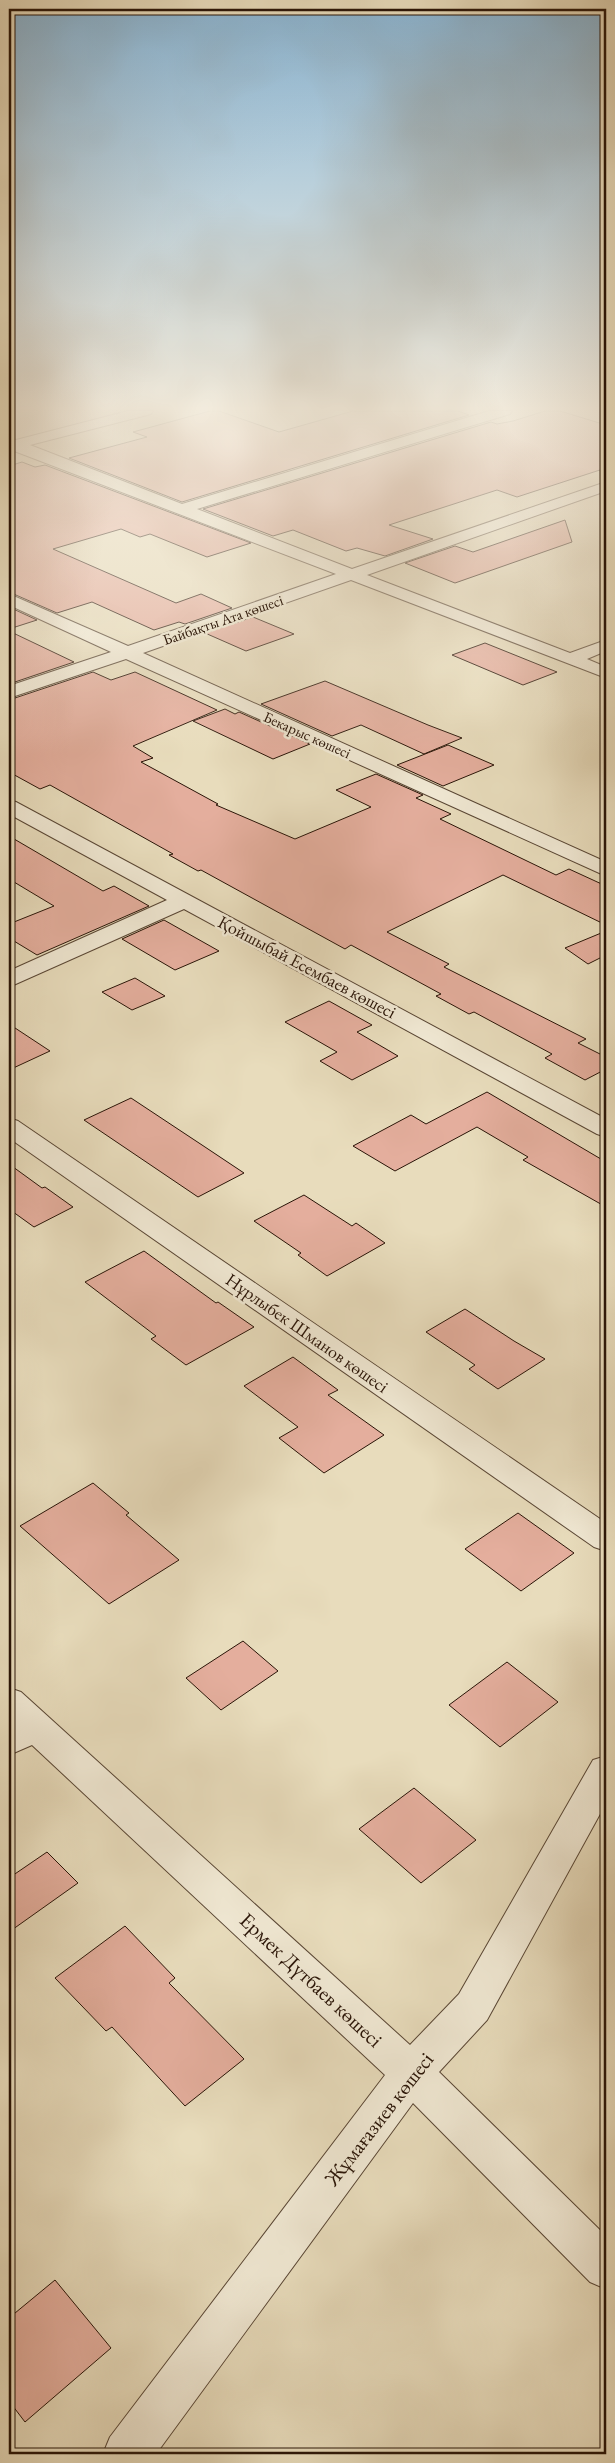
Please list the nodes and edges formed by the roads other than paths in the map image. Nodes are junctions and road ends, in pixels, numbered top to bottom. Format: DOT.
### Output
graph roads {
  1 [pos="226,526"];
  2 [pos="492,526"];
  3 [pos="352,575"];
  4 [pos="9,599"];
  5 [pos="606,645"];
  6 [pos="126,653"];
  7 [pos="571,659"];
  8 [pos="606,672"];
  9 [pos="9,692"];
  10 [pos="9,806"];
  11 [pos="606,870"];
  12 [pos="184,901"];
  13 [pos="9,980"];
  14 [pos="9,1126"];
  15 [pos="606,1129"];
  16 [pos="606,1539"];
  17 [pos="17,1723"];
  18 [pos="606,1770"];
  19 [pos="411,2073"];
  20 [pos="606,2267"];
  21 [pos="127,2454"];
  1 -- 3 [label="street"];
  2 -- 3 [label="street, Байбақты Ата көшесі"];
  3 -- 6 [label="street, Байбақты Ата көшесі"];
  3 -- 7 [label="street"];
  4 -- 6 [label="street, Бекарыс көшесі"];
  5 -- 7 [label="street"];
  6 -- 9 [label="street, Байбақты Ата көшесі"];
  6 -- 11 [label="street, Бекарыс көшесі"];
  7 -- 8 [label="street"];
  10 -- 12 [label="street, Қойшыбай Есембаев көшесі"];
  12 -- 13 [label="street"];
  12 -- 15 [label="street, Қойшыбай Есембаев көшесі"];
  14 -- 16 [label="street, Нұрлыбек Шманов көшесі"];
  17 -- 19 [label="street, Ермек Дүтбаев көшесi"];
  18 -- 19 [label="street, Жұмағазиев көшесі"];
  19 -- 20 [label="street, Ермек Дүтбаев көшесi"];
  19 -- 21 [label="street, Жұмағазиев көшесі"];
}
